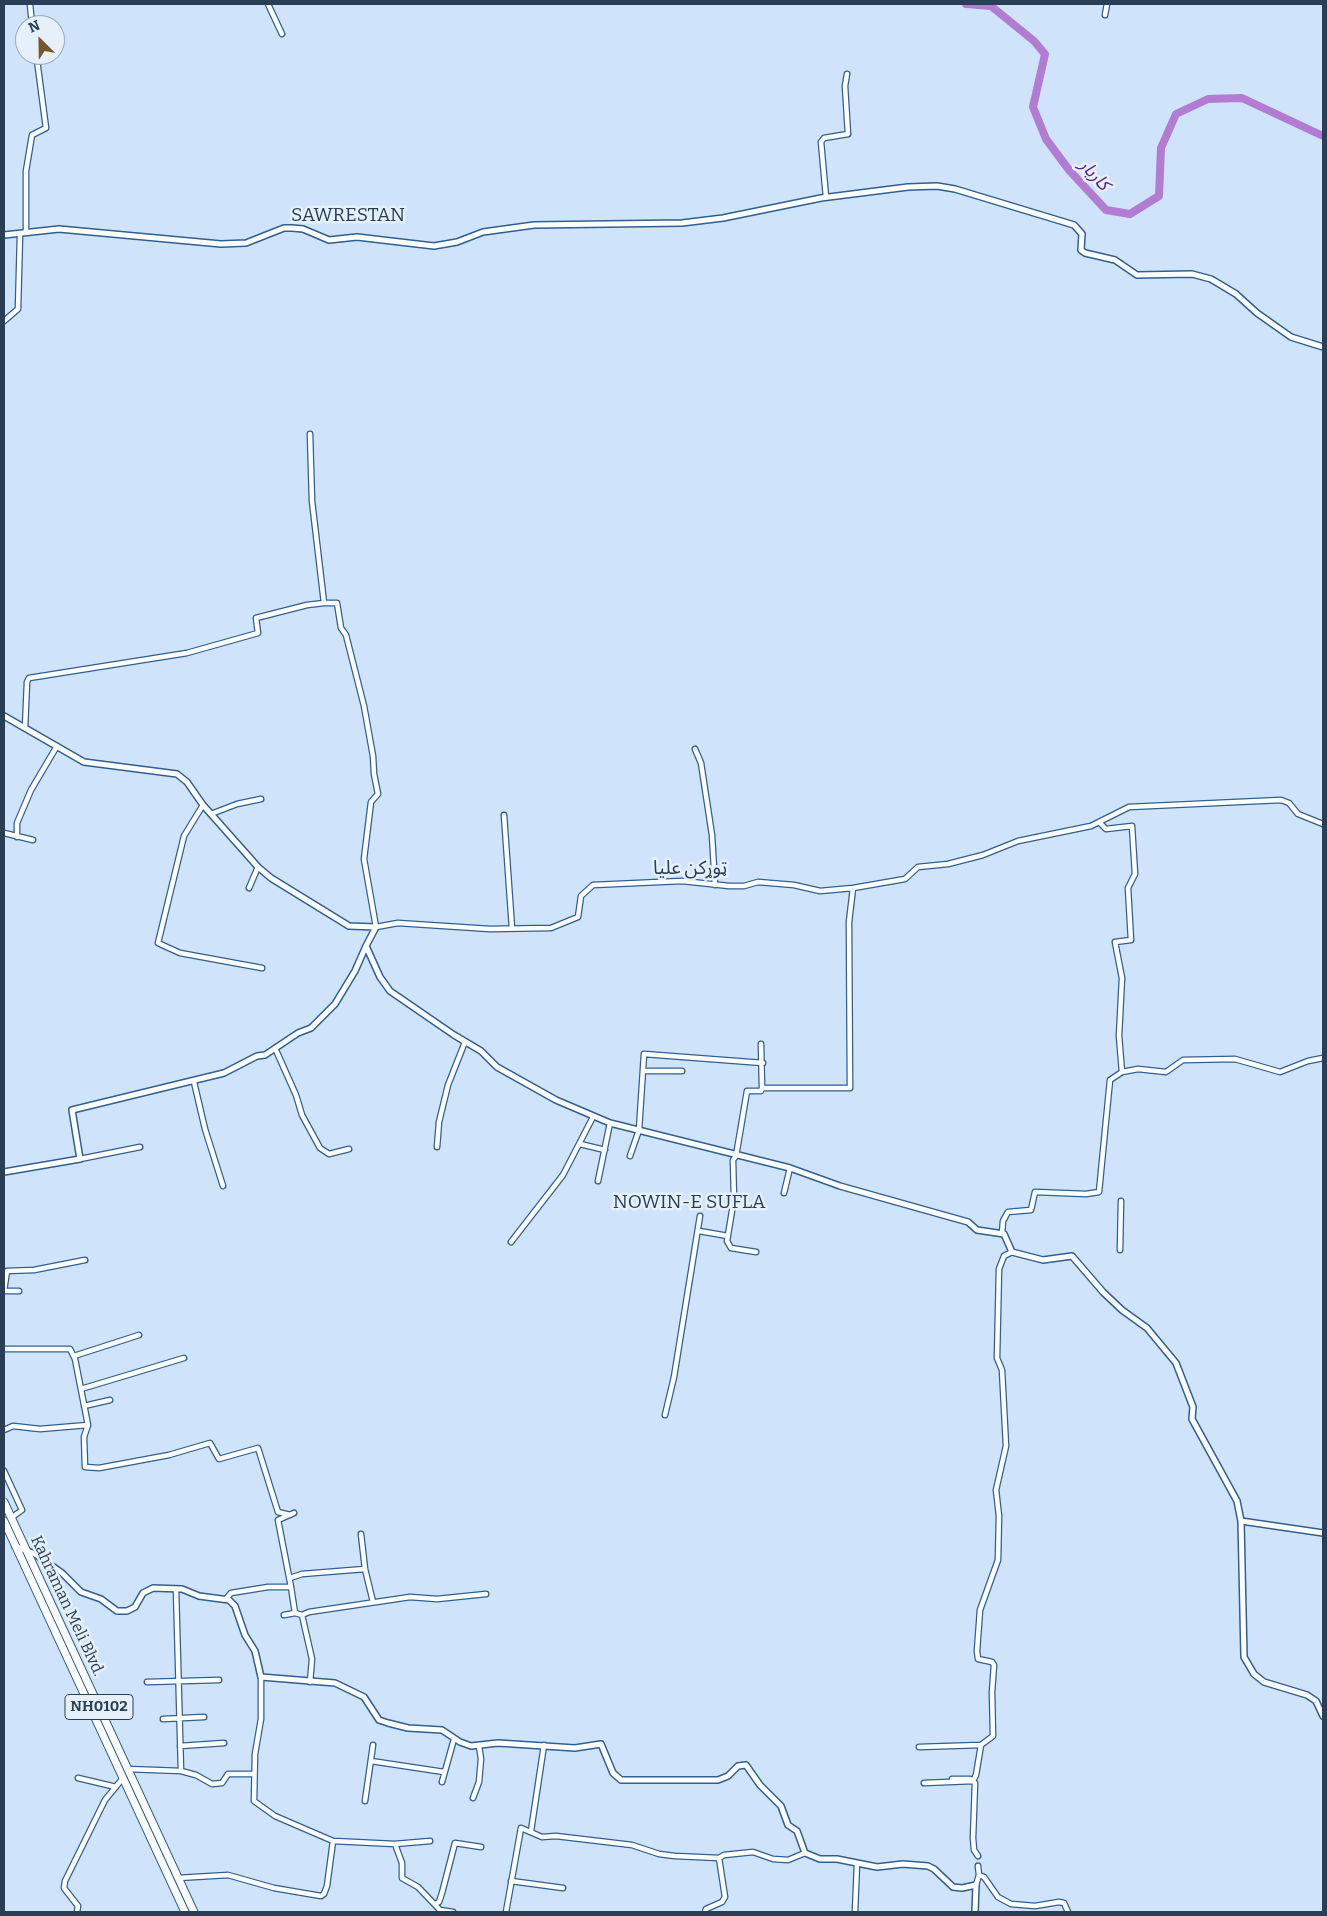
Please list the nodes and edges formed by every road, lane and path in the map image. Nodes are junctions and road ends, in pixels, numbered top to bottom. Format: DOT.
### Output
graph roads {
  1 [pos="268,4"];
  2 [pos="1107,4"];
  3 [pos="1105,15"];
  4 [pos="282,34"];
  5 [pos="38,65"];
  6 [pos="847,74"];
  7 [pos="826,197"];
  8 [pos="23,234"];
  9 [pos="4,235"];
  10 [pos="4,321"];
  11 [pos="1323,347"];
  12 [pos="310,434"];
  13 [pos="324,603"];
  14 [pos="4,716"];
  15 [pos="25,728"];
  16 [pos="57,746"];
  17 [pos="695,749"];
  18 [pos="261,799"];
  19 [pos="203,805"];
  20 [pos="211,814"];
  21 [pos="504,815"];
  22 [pos="1099,822"];
  23 [pos="1323,824"];
  24 [pos="4,833"];
  25 [pos="17,837"];
  26 [pos="33,840"];
  27 [pos="258,867"];
  28 [pos="715,885"];
  29 [pos="249,888"];
  30 [pos="853,888"];
  31 [pos="376,927"];
  32 [pos="512,928"];
  33 [pos="366,946"];
  34 [pos="262,968"];
  35 [pos="465,1042"];
  36 [pos="761,1044"];
  37 [pos="275,1048"];
  38 [pos="1323,1058"];
  39 [pos="763,1063"];
  40 [pos="643,1071"];
  41 [pos="682,1071"];
  42 [pos="1122,1072"];
  43 [pos="194,1082"];
  44 [pos="762,1088"];
  45 [pos="593,1117"];
  46 [pos="610,1122"];
  47 [pos="639,1130"];
  48 [pos="580,1144"];
  49 [pos="140,1147"];
  50 [pos="437,1147"];
  51 [pos="349,1149"];
  52 [pos="605,1150"];
  53 [pos="630,1156"];
  54 [pos="736,1156"];
  55 [pos="80,1159"];
  56 [pos="790,1168"];
  57 [pos="4,1172"];
  58 [pos="598,1181"];
  59 [pos="223,1186"];
  60 [pos="784,1194"];
  61 [pos="1121,1201"];
  62 [pos="700,1216"];
  63 [pos="699,1232"];
  64 [pos="1002,1234"];
  65 [pos="728,1236"];
  66 [pos="511,1242"];
  67 [pos="731,1248"];
  68 [pos="1120,1250"];
  69 [pos="756,1252"];
  70 [pos="1012,1252"];
  71 [pos="730,1254"];
  72 [pos="85,1260"];
  73 [pos="4,1291"];
  74 [pos="19,1292"];
  75 [pos="139,1335"];
  76 [pos="4,1349"];
  77 [pos="74,1356"];
  78 [pos="184,1358"];
  79 [pos="80,1388"];
  80 [pos="110,1400"];
  81 [pos="84,1406"];
  82 [pos="665,1415"];
  83 [pos="88,1425"];
  84 [pos="4,1430"];
  85 [pos="4,1471"];
  86 [pos="4,1502"];
  87 [pos="11,1518"];
  88 [pos="4,1521"];
  89 [pos="1241,1521"];
  90 [pos="1323,1533"];
  91 [pos="361,1534"];
  92 [pos="15,1546"];
  93 [pos="24,1548"];
  94 [pos="365,1569"];
  95 [pos="290,1578"];
  96 [pos="291,1587"];
  97 [pos="176,1589"];
  98 [pos="486,1594"];
  99 [pos="226,1599"];
  100 [pos="373,1602"];
  101 [pos="295,1613"];
  102 [pos="284,1615"];
  103 [pos="302,1615"];
  104 [pos="261,1677"];
  105 [pos="178,1680"];
  106 [pos="219,1680"];
  107 [pos="147,1682"];
  108 [pos="310,1682"];
  109 [pos="1323,1716"];
  110 [pos="204,1717"];
  111 [pos="178,1718"];
  112 [pos="164,1719"];
  113 [pos="454,1739"];
  114 [pos="224,1743"];
  115 [pos="373,1745"];
  116 [pos="981,1745"];
  117 [pos="180,1746"];
  118 [pos="479,1746"];
  119 [pos="544,1746"];
  120 [pos="919,1748"];
  121 [pos="370,1761"];
  122 [pos="127,1768"];
  123 [pos="181,1771"];
  124 [pos="444,1772"];
  125 [pos="254,1774"];
  126 [pos="78,1778"];
  127 [pos="123,1778"];
  128 [pos="952,1779"];
  129 [pos="973,1781"];
  130 [pos="442,1782"];
  131 [pos="924,1783"];
  132 [pos="116,1788"];
  133 [pos="473,1798"];
  134 [pos="365,1801"];
  135 [pos="531,1831"];
  136 [pos="332,1841"];
  137 [pos="430,1841"];
  138 [pos="395,1844"];
  139 [pos="481,1847"];
  140 [pos="805,1853"];
  141 [pos="978,1856"];
  142 [pos="719,1858"];
  143 [pos="857,1864"];
  144 [pos="978,1866"];
  145 [pos="979,1875"];
  146 [pos="178,1878"];
  147 [pos="511,1881"];
  148 [pos="976,1885"];
  149 [pos="564,1888"];
  150 [pos="435,1904"];
  151 [pos="440,1911"];
  152 [pos="76,1912"];
  153 [pos="185,1912"];
  154 [pos="194,1912"];
  155 [pos="453,1912"];
  156 [pos="506,1912"];
  157 [pos="705,1912"];
  158 [pos="855,1912"];
  159 [pos="975,1912"];
  160 [pos="1068,1912"];
  1 -- 4 [label="street"];
  2 -- 3 [label="street"];
  5 -- 8 [label="street"];
  6 -- 7 [label="street"];
  7 -- 8 [label="street"];
  7 -- 11 [label="street"];
  8 -- 9 [label="street"];
  8 -- 10 [label="street"];
  12 -- 13 [label="street"];
  13 -- 15 [label="street"];
  13 -- 31 [label="street"];
  14 -- 15 [label="street"];
  15 -- 16 [label="street"];
  16 -- 19 [label="street"];
  16 -- 25 [label="street"];
  17 -- 28 [label="street"];
  18 -- 20 [label="street"];
  19 -- 20 [label="street"];
  19 -- 34 [label="street"];
  20 -- 27 [label="street"];
  21 -- 32 [label="street"];
  22 -- 23 [label="street"];
  22 -- 30 [label="street"];
  22 -- 42 [label="street"];
  24 -- 25 [label="street"];
  25 -- 26 [label="street"];
  27 -- 29 [label="street"];
  27 -- 31 [label="street"];
  28 -- 30 [label="street"];
  28 -- 32 [label="street"];
  30 -- 44 [label="street"];
  31 -- 32 [label="street"];
  31 -- 33 [label="street"];
  33 -- 35 [label="street"];
  33 -- 37 [label="street"];
  35 -- 45 [label="street"];
  35 -- 50 [label="street"];
  36 -- 39 [label="street"];
  37 -- 43 [label="street"];
  37 -- 51 [label="street"];
  38 -- 42 [label="street"];
  39 -- 40 [label="street"];
  39 -- 44 [label="street"];
  40 -- 41 [label="street"];
  40 -- 47 [label="street"];
  42 -- 64 [label="street"];
  43 -- 55 [label="street"];
  43 -- 59 [label="street"];
  44 -- 54 [label="street"];
  45 -- 46 [label="street"];
  45 -- 48 [label="street"];
  46 -- 47 [label="street"];
  46 -- 52 [label="street"];
  47 -- 53 [label="street"];
  47 -- 54 [label="street"];
  48 -- 52 [label="street"];
  48 -- 66 [label="street"];
  49 -- 55 [label="street"];
  52 -- 58 [label="street"];
  54 -- 56 [label="street"];
  54 -- 65 [label="street"];
  55 -- 57 [label="street"];
  56 -- 60 [label="street"];
  56 -- 64 [label="street"];
  61 -- 68 [label="street"];
  62 -- 63 [label="street"];
  63 -- 65 [label="street"];
  63 -- 82 [label="street"];
  64 -- 70 [label="street"];
  65 -- 67 [label="street"];
  67 -- 69 [label="street"];
  67 -- 71 [label="street"];
  70 -- 89 [label="street"];
  70 -- 116 [label="street"];
  72 -- 73 [label="street"];
  73 -- 74 [label="street"];
  75 -- 77 [label="street"];
  76 -- 77 [label="street"];
  77 -- 79 [label="street"];
  78 -- 79 [label="street"];
  79 -- 81 [label="street"];
  80 -- 81 [label="street"];
  81 -- 83 [label="street"];
  83 -- 84 [label="street"];
  83 -- 95 [label="street"];
  85 -- 87 [label="street"];
  86 -- 87 [label="highway, Kahraman Meli Blvd. / NH0102"];
  87 -- 93 [label="highway, Kahraman Meli Blvd. / NH0102"];
  88 -- 92 [label="highway, Kahraman Meli Blvd. / NH0102"];
  89 -- 90 [label="street"];
  89 -- 109 [label="street"];
  91 -- 94 [label="street"];
  92 -- 93 [label="street"];
  92 -- 127 [label="highway, Kahraman Meli Blvd. / NH0102"];
  93 -- 97 [label="street"];
  93 -- 122 [label="highway, Kahraman Meli Blvd. / NH0102"];
  94 -- 95 [label="street"];
  94 -- 100 [label="street"];
  95 -- 96 [label="street"];
  96 -- 99 [label="street"];
  96 -- 101 [label="street"];
  97 -- 99 [label="street"];
  97 -- 105 [label="street"];
  98 -- 100 [label="street"];
  99 -- 104 [label="street"];
  100 -- 103 [label="street"];
  101 -- 102 [label="street"];
  101 -- 103 [label="street"];
  103 -- 108 [label="street"];
  104 -- 108 [label="street"];
  104 -- 125 [label="street"];
  105 -- 106 [label="street"];
  105 -- 107 [label="street"];
  105 -- 111 [label="street"];
  108 -- 113 [label="street"];
  110 -- 111 [label="street"];
  111 -- 112 [label="street"];
  111 -- 117 [label="street"];
  113 -- 118 [label="street"];
  113 -- 124 [label="street"];
  114 -- 117 [label="street"];
  115 -- 121 [label="street"];
  116 -- 120 [label="street"];
  116 -- 129 [label="street"];
  117 -- 123 [label="street"];
  118 -- 119 [label="street"];
  118 -- 133 [label="street"];
  119 -- 135 [label="street"];
  119 -- 140 [label="street"];
  121 -- 124 [label="street"];
  121 -- 134 [label="street"];
  122 -- 123 [label="street"];
  122 -- 146 [label="highway, Kahraman Meli Blvd. / NH0102"];
  123 -- 125 [label="street"];
  124 -- 130 [label="street"];
  125 -- 136 [label="street"];
  126 -- 132 [label="street"];
  127 -- 132 [label="street"];
  127 -- 153 [label="highway, Kahraman Meli Blvd. / NH0102"];
  128 -- 129 [label="street"];
  129 -- 131 [label="street"];
  129 -- 141 [label="street"];
  132 -- 152 [label="street"];
  135 -- 142 [label="street"];
  135 -- 147 [label="street"];
  136 -- 138 [label="street"];
  136 -- 146 [label="street"];
  137 -- 138 [label="street"];
  138 -- 150 [label="street"];
  139 -- 150 [label="street"];
  140 -- 142 [label="street"];
  140 -- 143 [label="street"];
  142 -- 157 [label="street"];
  143 -- 148 [label="street"];
  143 -- 158 [label="street"];
  144 -- 145 [label="street"];
  145 -- 148 [label="street"];
  145 -- 160 [label="street"];
  146 -- 154 [label="highway, Kahraman Meli Blvd. / NH0102"];
  147 -- 149 [label="street"];
  147 -- 156 [label="street"];
  148 -- 159 [label="street"];
  150 -- 151 [label="street"];
  151 -- 155 [label="street"];
}
